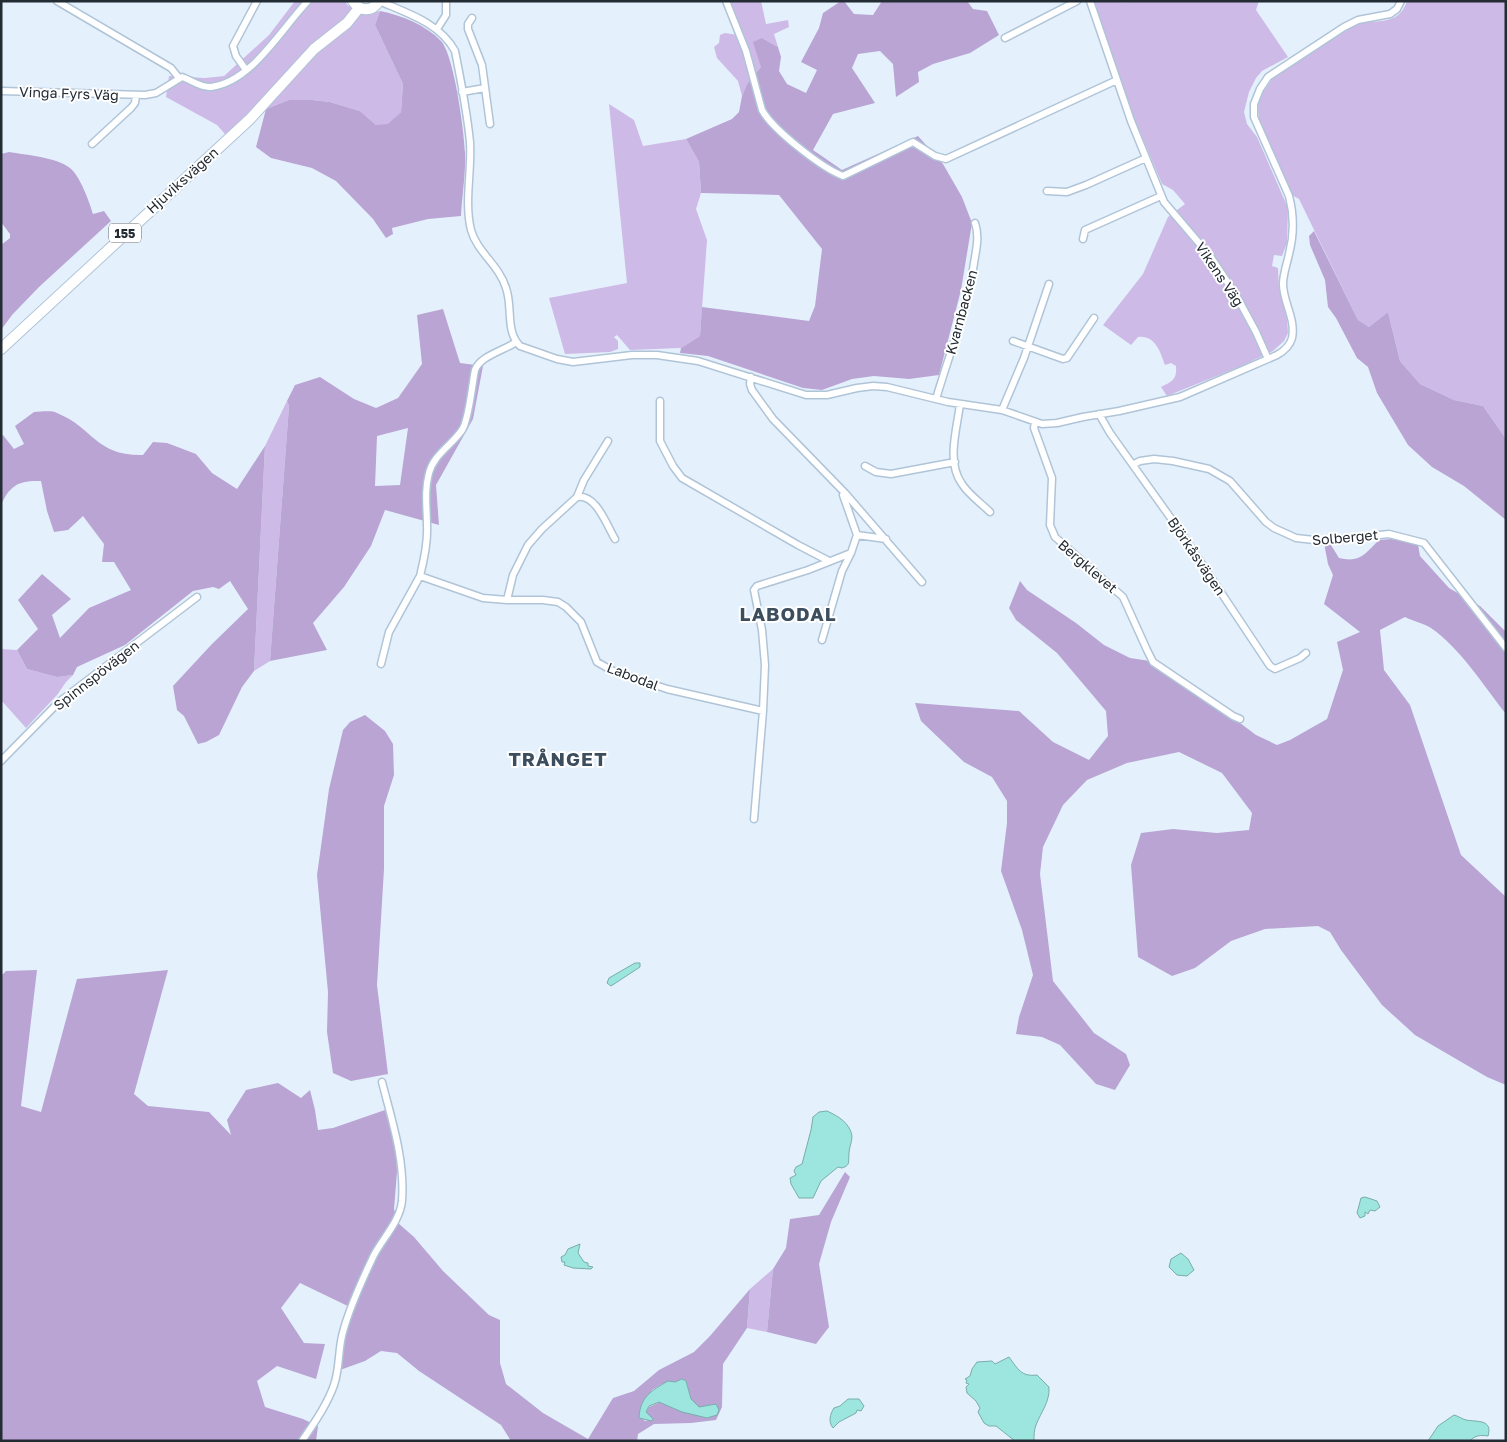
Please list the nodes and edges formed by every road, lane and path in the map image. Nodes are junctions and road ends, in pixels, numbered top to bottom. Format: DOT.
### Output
graph roads {
  1 [pos="57,1"];
  2 [pos="257,1"];
  3 [pos="308,1"];
  4 [pos="379,1"];
  5 [pos="446,1"];
  6 [pos="726,1"];
  7 [pos="1077,1"];
  8 [pos="1090,1"];
  9 [pos="1401,1"];
  10 [pos="356,5"];
  11 [pos="472,18"];
  12 [pos="437,29"];
  13 [pos="1005,38"];
  14 [pos="246,70"];
  15 [pos="179,78"];
  16 [pos="1117,80"];
  17 [pos="485,88"];
  18 [pos="1,91"];
  19 [pos="462,92"];
  20 [pos="136,95"];
  21 [pos="490,124"];
  22 [pos="92,144"];
  23 [pos="1146,158"];
  24 [pos="1047,191"];
  25 [pos="1161,196"];
  26 [pos="976,223"];
  27 [pos="1083,240"];
  28 [pos="1049,284"];
  29 [pos="1094,318"];
  30 [pos="1013,341"];
  31 [pos="516,342"];
  32 [pos="1028,346"];
  33 [pos="1,349"];
  34 [pos="1268,359"];
  35 [pos="752,377"];
  36 [pos="936,399"];
  37 [pos="660,401"];
  38 [pos="960,404"];
  39 [pos="1002,410"];
  40 [pos="1099,414"];
  41 [pos="1035,422"];
  42 [pos="608,441"];
  43 [pos="955,462"];
  44 [pos="1134,464"];
  45 [pos="865,466"];
  46 [pos="845,493"];
  47 [pos="577,497"];
  48 [pos="990,512"];
  49 [pos="857,535"];
  50 [pos="615,539"];
  51 [pos="886,539"];
  52 [pos="851,553"];
  53 [pos="829,561"];
  54 [pos="420,576"];
  55 [pos="922,582"];
  56 [pos="197,597"];
  57 [pos="506,600"];
  58 [pos="822,640"];
  59 [pos="1506,648"];
  60 [pos="1306,653"];
  61 [pos="381,664"];
  62 [pos="763,710"];
  63 [pos="1240,719"];
  64 [pos="1,761"];
  65 [pos="754,819"];
  66 [pos="382,1082"];
  67 [pos="302,1441"];
  1 -- 15 [label="street"];
  2 -- 14 [label="street"];
  3 -- 14 [label="street"];
  4 -- 10 [label="main road, Hjuviksvägen / 155"];
  4 -- 12 [label="street"];
  5 -- 12 [label="street"];
  6 -- 16 [label="street"];
  7 -- 13 [label="street"];
  8 -- 16 [label="street, Vikens Väg"];
  9 -- 34 [label="street"];
  10 -- 33 [label="main road, Hjuviksvägen / 155"];
  11 -- 17 [label="street"];
  12 -- 19 [label="street"];
  14 -- 15 [label="street"];
  15 -- 20 [label="street, Vinga Fyrs Väg"];
  16 -- 23 [label="street, Vikens Väg"];
  17 -- 19 [label="street"];
  17 -- 21 [label="street"];
  18 -- 20 [label="street, Vinga Fyrs Väg"];
  19 -- 31 [label="street"];
  20 -- 22 [label="street, Vinga Fyrs Väg"];
  23 -- 24 [label="street"];
  23 -- 25 [label="street, Vikens Väg"];
  25 -- 27 [label="street"];
  25 -- 34 [label="street, Vikens Väg"];
  26 -- 36 [label="street, Kvarnbacken"];
  28 -- 32 [label="street"];
  29 -- 32 [label="street"];
  30 -- 32 [label="street"];
  31 -- 35 [label="street"];
  31 -- 54 [label="street"];
  32 -- 39 [label="street"];
  34 -- 40 [label="street"];
  35 -- 36 [label="street"];
  35 -- 46 [label="street"];
  36 -- 38 [label="street"];
  37 -- 53 [label="street"];
  38 -- 39 [label="street"];
  38 -- 43 [label="street"];
  39 -- 41 [label="street"];
  40 -- 41 [label="street"];
  40 -- 44 [label="street, Björkåsvägen"];
  41 -- 63 [label="street, Bergklevet"];
  42 -- 47 [label="street"];
  43 -- 45 [label="street"];
  43 -- 48 [label="street"];
  44 -- 59 [label="street, Solberget"];
  44 -- 60 [label="street, Björkåsvägen"];
  46 -- 49 [label="street"];
  46 -- 51 [label="street"];
  47 -- 50 [label="street"];
  47 -- 57 [label="street"];
  49 -- 51 [label="street"];
  49 -- 52 [label="street"];
  51 -- 55 [label="street"];
  52 -- 53 [label="street"];
  52 -- 58 [label="street"];
  53 -- 62 [label="street"];
  54 -- 57 [label="street, Labodal"];
  54 -- 61 [label="street"];
  56 -- 64 [label="street, Spinnspövägen"];
  57 -- 62 [label="street, Labodal"];
  62 -- 65 [label="street"];
  66 -- 67 [label="street"];
}
